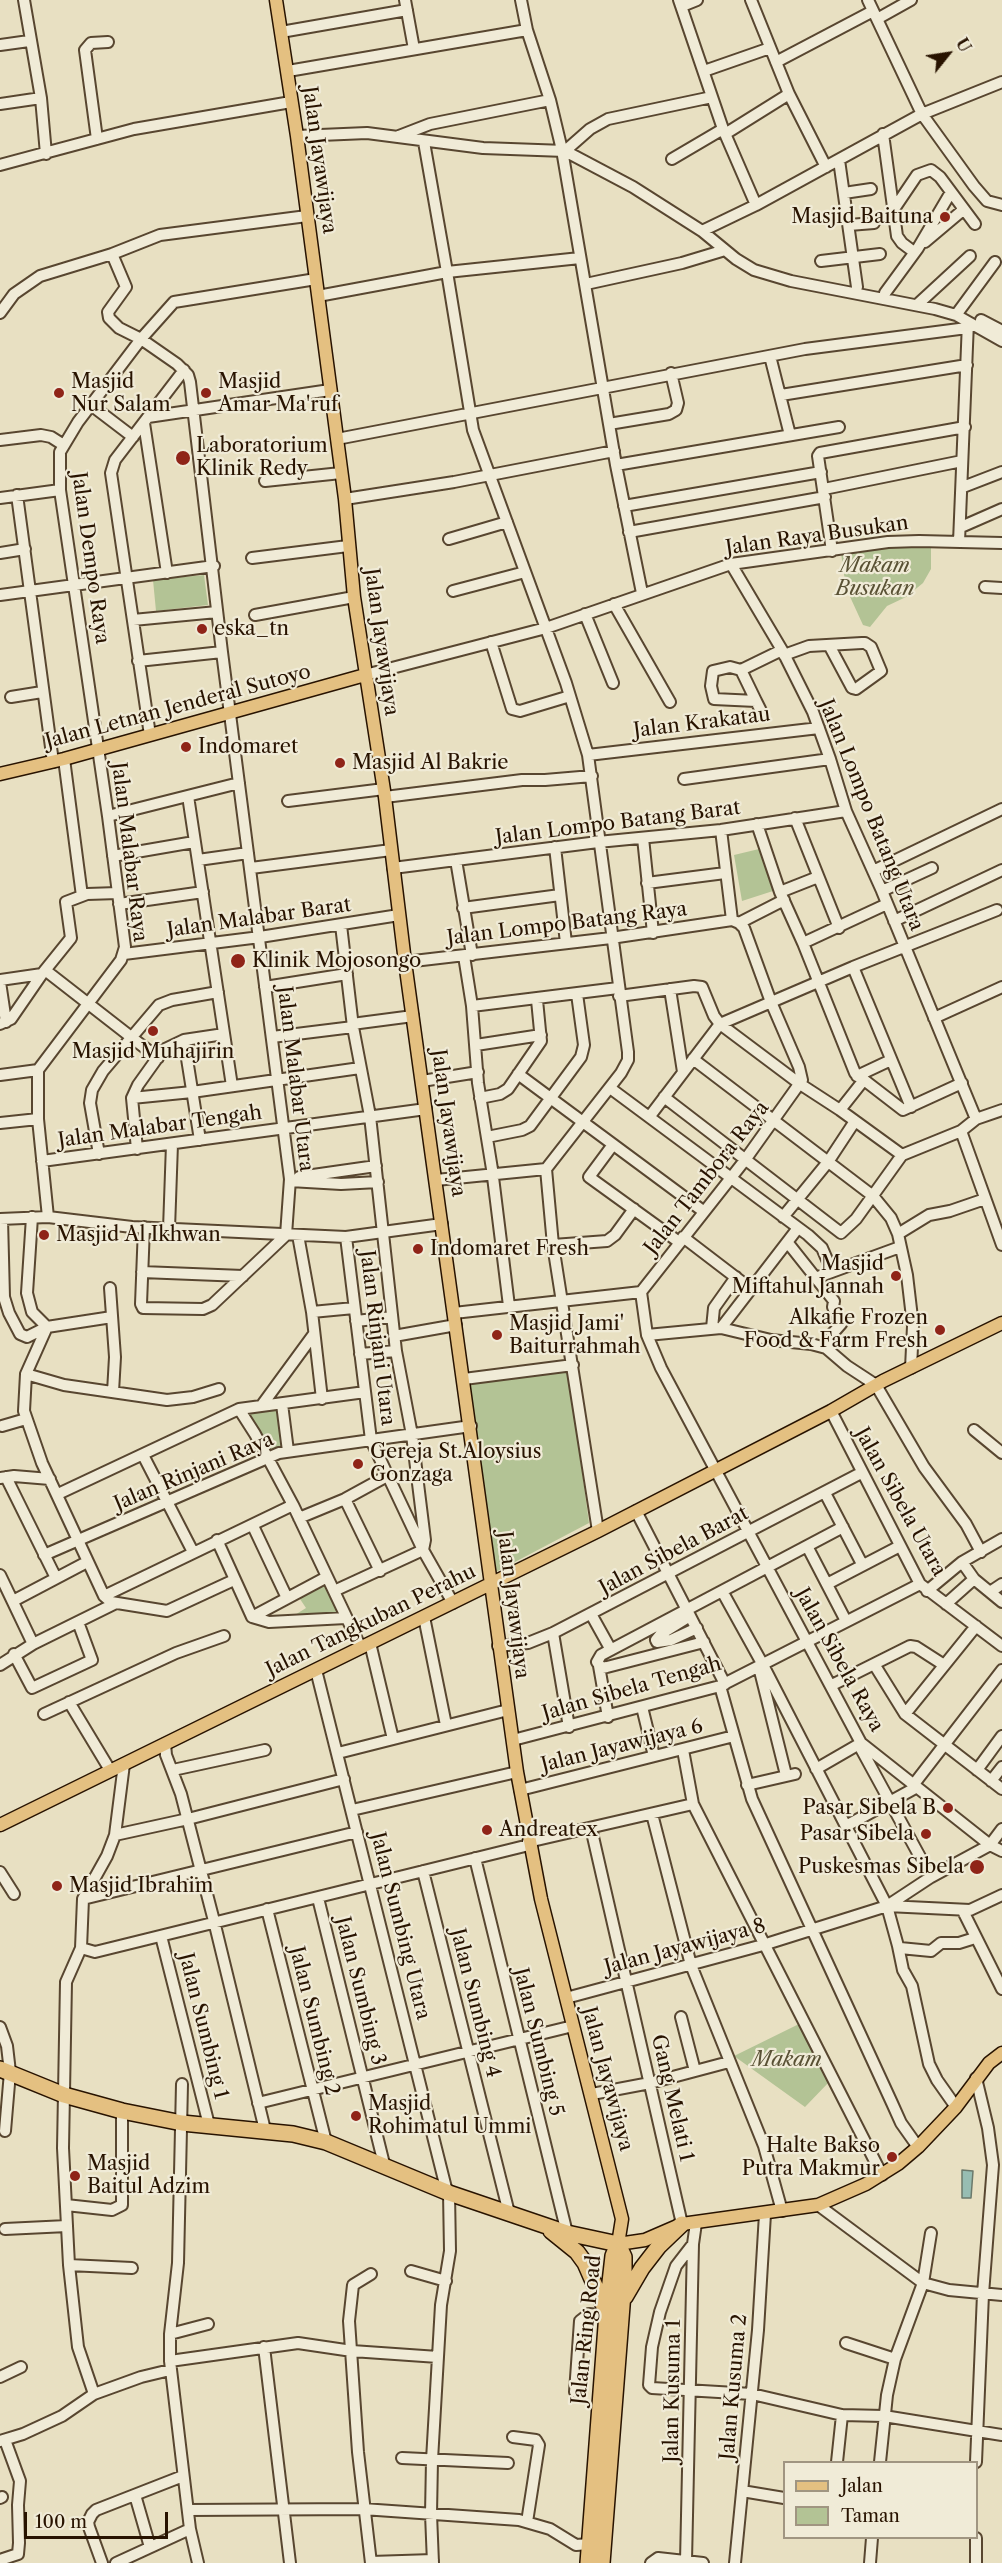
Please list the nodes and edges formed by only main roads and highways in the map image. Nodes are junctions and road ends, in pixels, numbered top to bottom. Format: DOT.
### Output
graph roads {
  1 [pos="276,0"];
  2 [pos="365,675"];
  3 [pos="0,774"];
  4 [pos="1002,1323"];
  5 [pos="491,1584"];
  6 [pos="0,1825"];
  7 [pos="1002,2053"];
  8 [pos="5,2070"];
  9 [pos="689,2223"];
  10 [pos="544,2226"];
  11 [pos="618,2244"];
  12 [pos="622,2301"];
  13 [pos="607,2314"];
  14 [pos="588,2563"];
  15 [pos="602,2563"];
  1 -- 2 [label="main road, Jalan Jayawijaya"];
  2 -- 3 [label="main road, Jalan Letnan Jenderal Sutoyo"];
  2 -- 5 [label="main road, Jalan Jayawijaya"];
  4 -- 5 [label="main road, Jalan Tangkuban Perahu"];
  5 -- 6 [label="main road, Jalan Tangkuban Perahu"];
  5 -- 11 [label="main road, Jalan Jayawijaya"];
  7 -- 9 [label="main road"];
  8 -- 10 [label="highway"];
  9 -- 11 [label="main road"];
  9 -- 12 [label="highway"];
  10 -- 11 [label="highway"];
  10 -- 13 [label="highway"];
  11 -- 12 [label="highway, Jalan Ring Road"];
  11 -- 13 [label="highway, Jalan Ring Road"];
  12 -- 15 [label="highway, Jalan Ring Road"];
  13 -- 14 [label="highway, Jalan Ring Road"];
}
